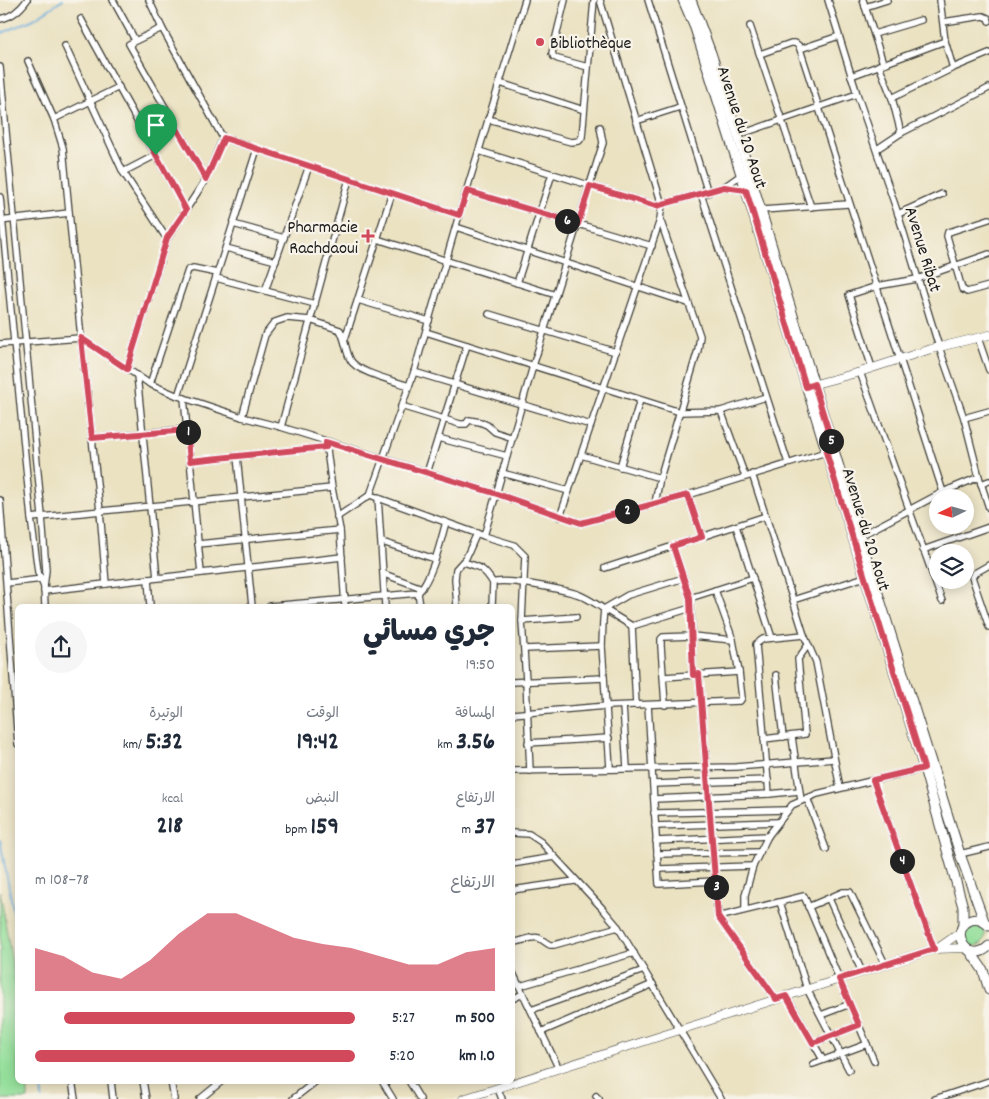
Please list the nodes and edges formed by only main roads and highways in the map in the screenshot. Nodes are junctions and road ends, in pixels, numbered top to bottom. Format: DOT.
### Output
graph roads {
  1 [pos="683,0"];
  2 [pos="691,0"];
  3 [pos="810,385"];
  4 [pos="830,451"];
  5 [pos="987,924"];
  6 [pos="962,929"];
  7 [pos="989,946"];
  8 [pos="968,950"];
  9 [pos="989,990"];
  1 -- 3 [label="main road, Avenue du 20 Aout"];
  2 -- 3 [label="main road, Avenue du 20 Aout"];
  3 -- 4 [label="main road, Avenue du 20 Aout"];
  4 -- 5 [label="main road, Avenue du 20 Aout"];
  4 -- 6 [label="main road, Avenue du 20 Aout"];
  5 -- 6 [label="main road"];
  6 -- 8 [label="main road, Avenue du 20 Aout"];
  7 -- 8 [label="main road"];
  8 -- 9 [label="main road, Avenue du 20 Aout"];
}
